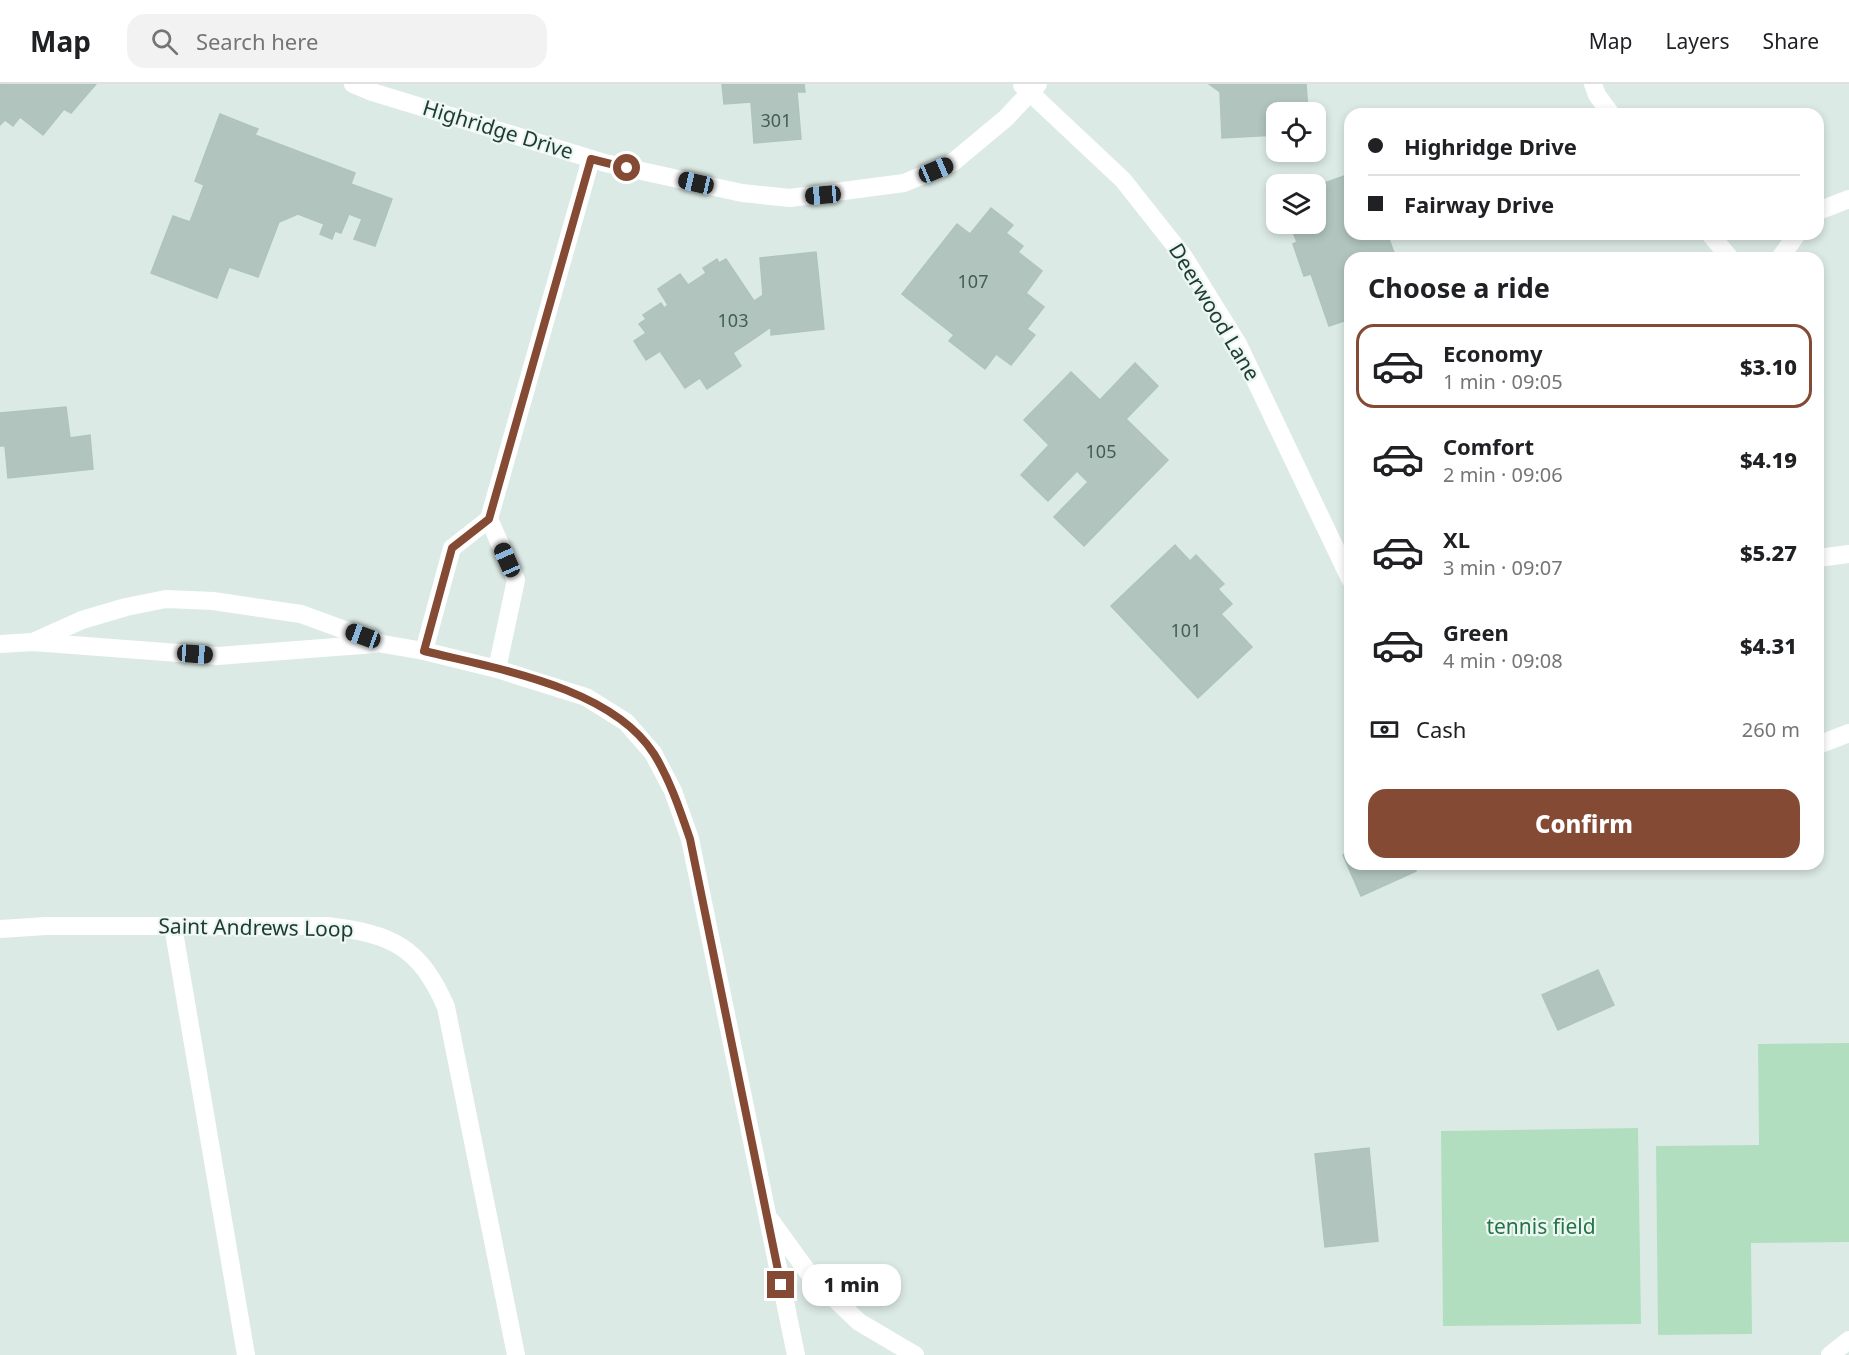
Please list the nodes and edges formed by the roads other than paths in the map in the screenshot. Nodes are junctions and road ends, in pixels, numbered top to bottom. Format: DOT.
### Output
graph roads {
  1 [pos="354,84"];
  2 [pos="1593,84"];
  3 [pos="1030,87"];
  4 [pos="1607,108"];
  5 [pos="591,159"];
  6 [pos="1849,199"];
  7 [pos="1824,208"];
  8 [pos="1715,240"];
  9 [pos="1725,252"];
  10 [pos="489,519"];
  11 [pos="1849,554"];
  12 [pos="1824,557"];
  13 [pos="1344,566"];
  14 [pos="33,642"];
  15 [pos="0,644"];
  16 [pos="383,644"];
  17 [pos="424,651"];
  18 [pos="497,669"];
  19 [pos="1849,733"];
  20 [pos="1824,743"];
  21 [pos="173,926"];
  22 [pos="0,929"];
  23 [pos="767,1216"];
  24 [pos="1849,1340"];
  25 [pos="246,1355"];
  26 [pos="516,1355"];
  27 [pos="796,1355"];
  28 [pos="915,1355"];
  29 [pos="1830,1355"];
  1 -- 5 [label="street, Highridge Drive"];
  2 -- 4 [label="street"];
  3 -- 5 [label="street, Highridge Drive"];
  3 -- 13 [label="street, Deerwood Lane"];
  5 -- 10 [label="street"];
  6 -- 7 [label="street"];
  8 -- 9 [label="street"];
  10 -- 17 [label="street"];
  10 -- 18 [label="street"];
  11 -- 12 [label="street"];
  14 -- 15 [label="street"];
  14 -- 16 [label="street"];
  14 -- 16 [label="street"];
  16 -- 17 [label="street"];
  17 -- 18 [label="street"];
  18 -- 23 [label="street"];
  19 -- 20 [label="street"];
  21 -- 22 [label="street, Saint Andrews Loop"];
  21 -- 25 [label="street"];
  21 -- 26 [label="street, Saint Andrews Loop"];
  23 -- 27 [label="street"];
  23 -- 28 [label="street"];
  24 -- 29 [label="street"];
}
